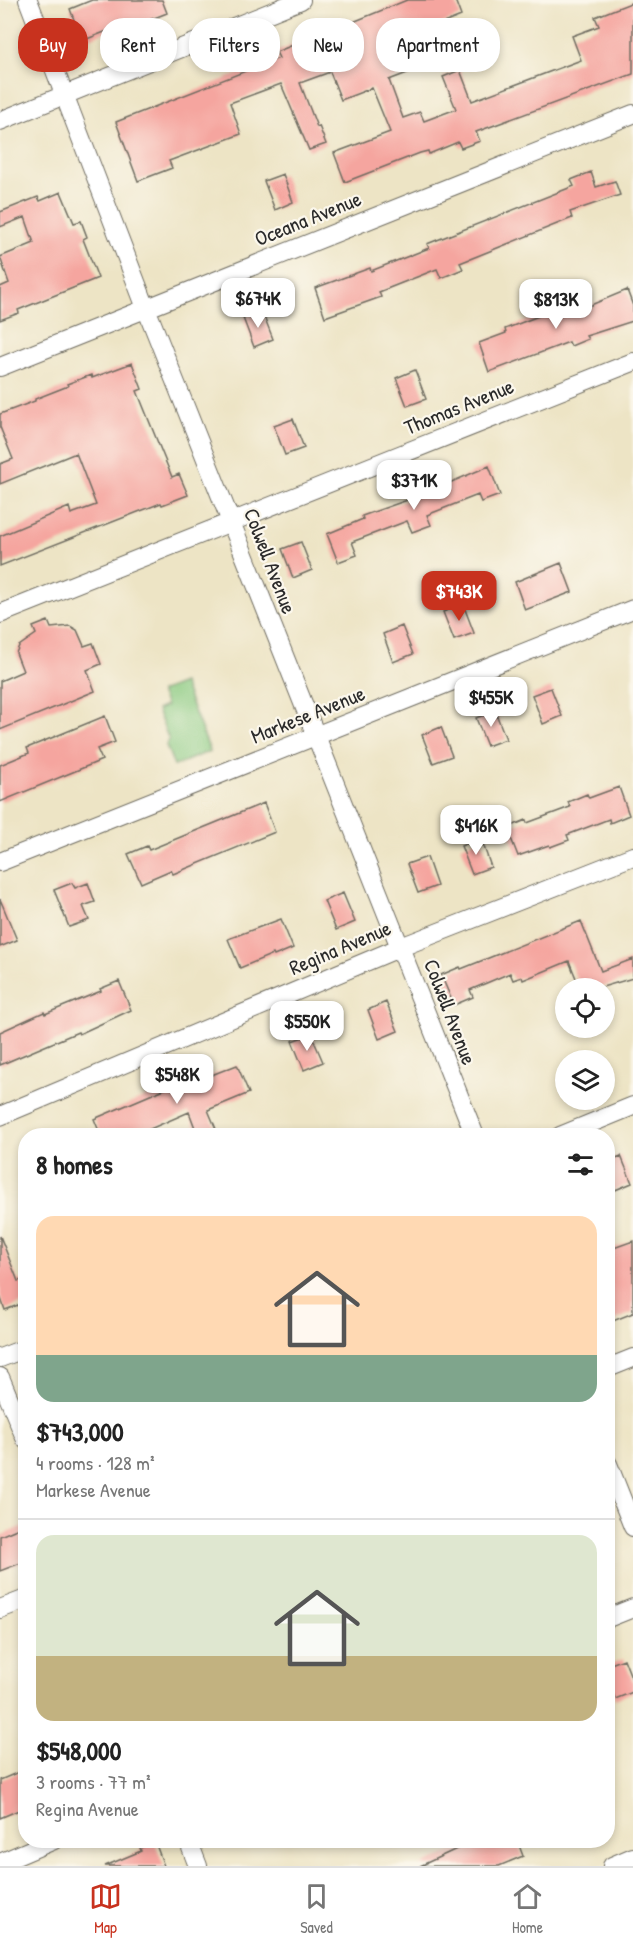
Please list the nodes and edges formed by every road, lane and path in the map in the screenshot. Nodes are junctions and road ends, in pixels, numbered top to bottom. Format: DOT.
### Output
graph roads {
  1 [pos="28,0"];
  2 [pos="301,0"];
  3 [pos="65,94"];
  4 [pos="633,114"];
  5 [pos="0,120"];
  6 [pos="146,308"];
  7 [pos="633,362"];
  8 [pos="0,367"];
  9 [pos="231,522"];
  10 [pos="633,609"];
  11 [pos="0,614"];
  12 [pos="315,737"];
  13 [pos="633,856"];
  14 [pos="0,862"];
  15 [pos="401,947"];
  16 [pos="633,1106"];
  17 [pos="0,1116"];
  18 [pos="472,1128"];
  19 [pos="579,1128"];
  20 [pos="18,1351"];
  21 [pos="0,1358"];
  22 [pos="633,1358"];
  23 [pos="615,1365"];
  24 [pos="0,1377"];
  25 [pos="18,1421"];
  26 [pos="615,1482"];
  27 [pos="633,1527"];
  28 [pos="18,1602"];
  29 [pos="633,1608"];
  30 [pos="0,1609"];
  31 [pos="615,1615"];
  32 [pos="35,1848"];
  33 [pos="191,1848"];
  34 [pos="633,1857"];
  35 [pos="0,1863"];
  36 [pos="198,1866"];
  37 [pos="612,1866"];
  1 -- 3 [label="street, Colwell Avenue"];
  2 -- 3 [label="street"];
  3 -- 5 [label="street"];
  3 -- 6 [label="street, Colwell Avenue"];
  4 -- 6 [label="street, Oceana Avenue"];
  6 -- 8 [label="street, Oceana Avenue"];
  6 -- 9 [label="street, Colwell Avenue"];
  7 -- 9 [label="street, Thomas Avenue"];
  9 -- 11 [label="street, Thomas Avenue"];
  9 -- 12 [label="street, Colwell Avenue"];
  10 -- 12 [label="street, Markese Avenue"];
  12 -- 14 [label="street, Markese Avenue"];
  12 -- 15 [label="street, Colwell Avenue"];
  13 -- 15 [label="street, Regina Avenue"];
  15 -- 17 [label="street, Regina Avenue"];
  15 -- 18 [label="street, Colwell Avenue"];
  16 -- 19 [label="street"];
  20 -- 21 [label="street"];
  22 -- 23 [label="street"];
  24 -- 25 [label="street"];
  26 -- 27 [label="street"];
  28 -- 30 [label="street"];
  29 -- 31 [label="street"];
  32 -- 35 [label="street"];
  33 -- 36 [label="street"];
  34 -- 37 [label="street"];
}
